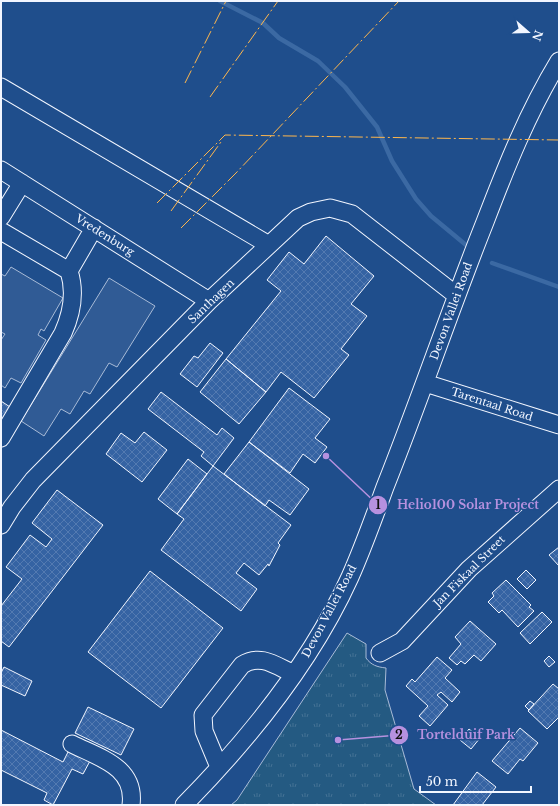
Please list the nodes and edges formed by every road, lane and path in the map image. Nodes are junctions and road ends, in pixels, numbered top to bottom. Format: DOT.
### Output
graph roads {
  1 [pos="559,61"];
  2 [pos="1,87"];
  3 [pos="1,170"];
  4 [pos="22,183"];
  5 [pos="1,217"];
  6 [pos="94,228"];
  7 [pos="1,231"];
  8 [pos="269,245"];
  9 [pos="69,271"];
  10 [pos="456,295"];
  11 [pos="209,301"];
  12 [pos="425,382"];
  13 [pos="559,425"];
  14 [pos="1,438"];
  15 [pos="559,489"];
  16 [pos="1,525"];
  17 [pos="380,654"];
  18 [pos="294,674"];
  19 [pos="72,744"];
  20 [pos="219,767"];
  21 [pos="130,805"];
  22 [pos="184,805"];
  1 -- 10 [label="street, Devon Vallei Road"];
  2 -- 8 [label="street"];
  3 -- 4 [label="street, Vredenburg"];
  4 -- 5 [label="street"];
  4 -- 6 [label="street, Vredenburg"];
  6 -- 9 [label="street"];
  6 -- 11 [label="street, Vredenburg"];
  7 -- 9 [label="street"];
  8 -- 10 [label="street, Santhagen"];
  8 -- 11 [label="street, Santhagen"];
  9 -- 14 [label="street"];
  10 -- 12 [label="street, Devon Vallei Road"];
  11 -- 16 [label="street, Santhagen"];
  12 -- 13 [label="street, Tarentaal Road"];
  12 -- 18 [label="street, Devon Vallei Road"];
  15 -- 17 [label="street, Jan Fiskaal Street"];
  18 -- 20 [label="street, Devon Vallei Road"];
  18 -- 20 [label="street"];
  19 -- 21 [label="street"];
  20 -- 22 [label="street, Devon Vallei Road"];
}
